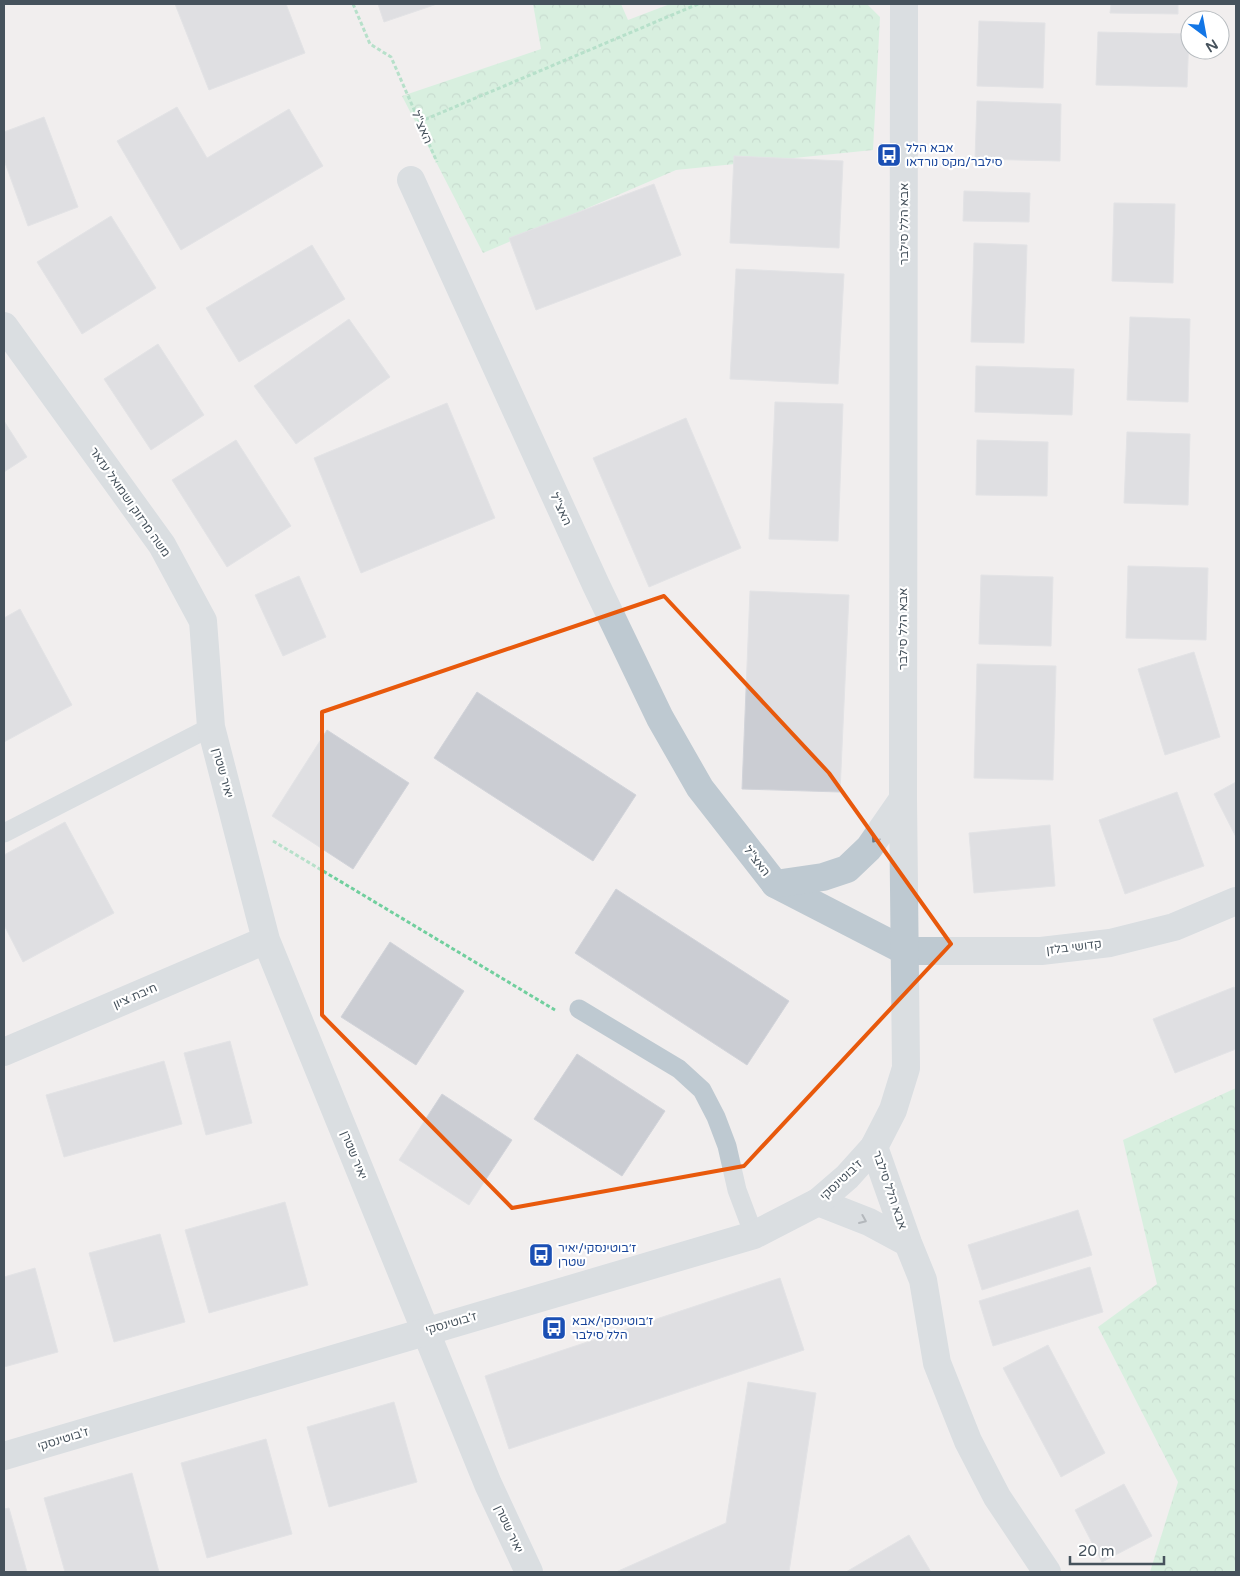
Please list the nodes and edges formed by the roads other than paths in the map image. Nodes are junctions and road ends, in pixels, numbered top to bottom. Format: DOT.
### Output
graph roads {
  1 [pos="904,4"];
  2 [pos="411,180"];
  3 [pos="4,326"];
  4 [pos="211,728"];
  5 [pos="903,799"];
  6 [pos="4,833"];
  7 [pos="775,884"];
  8 [pos="1236,901"];
  9 [pos="266,940"];
  10 [pos="905,951"];
  11 [pos="579,1009"];
  12 [pos="4,1052"];
  13 [pos="874,1147"];
  14 [pos="818,1202"];
  15 [pos="754,1235"];
  16 [pos="908,1243"];
  17 [pos="426,1331"];
  18 [pos="4,1456"];
  19 [pos="529,1572"];
  20 [pos="1046,1572"];
  1 -- 5 [label="street, אבא הלל סילבר"];
  2 -- 7 [label="street, האצ\"ל"];
  3 -- 4 [label="street, משה מרזוק ושמואל עזאר"];
  4 -- 6 [label="lane"];
  4 -- 9 [label="street, יאיר שטרן"];
  5 -- 7 [label="street, one-way"];
  5 -- 10 [label="street, אבא הלל סילבר"];
  7 -- 10 [label="street, האצ\"ל"];
  8 -- 10 [label="street, קדושי בלזן"];
  9 -- 12 [label="street, חיבת ציון"];
  9 -- 17 [label="street, יאיר שטרן"];
  10 -- 13 [label="street, אבא הלל סילבר"];
  11 -- 15 [label="lane"];
  13 -- 14 [label="street, ז'בוטינסקי"];
  13 -- 16 [label="street, אבא הלל סילבר"];
  14 -- 15 [label="street, ז'בוטינסקי"];
  14 -- 16 [label="street, אבא הלל סילבר, one-way"];
  15 -- 17 [label="street, ז'בוטינסקי"];
  16 -- 20 [label="street, אבא הלל סילבר"];
  17 -- 18 [label="street, ז'בוטינסקי"];
  17 -- 19 [label="street, יאיר שטרן"];
}
